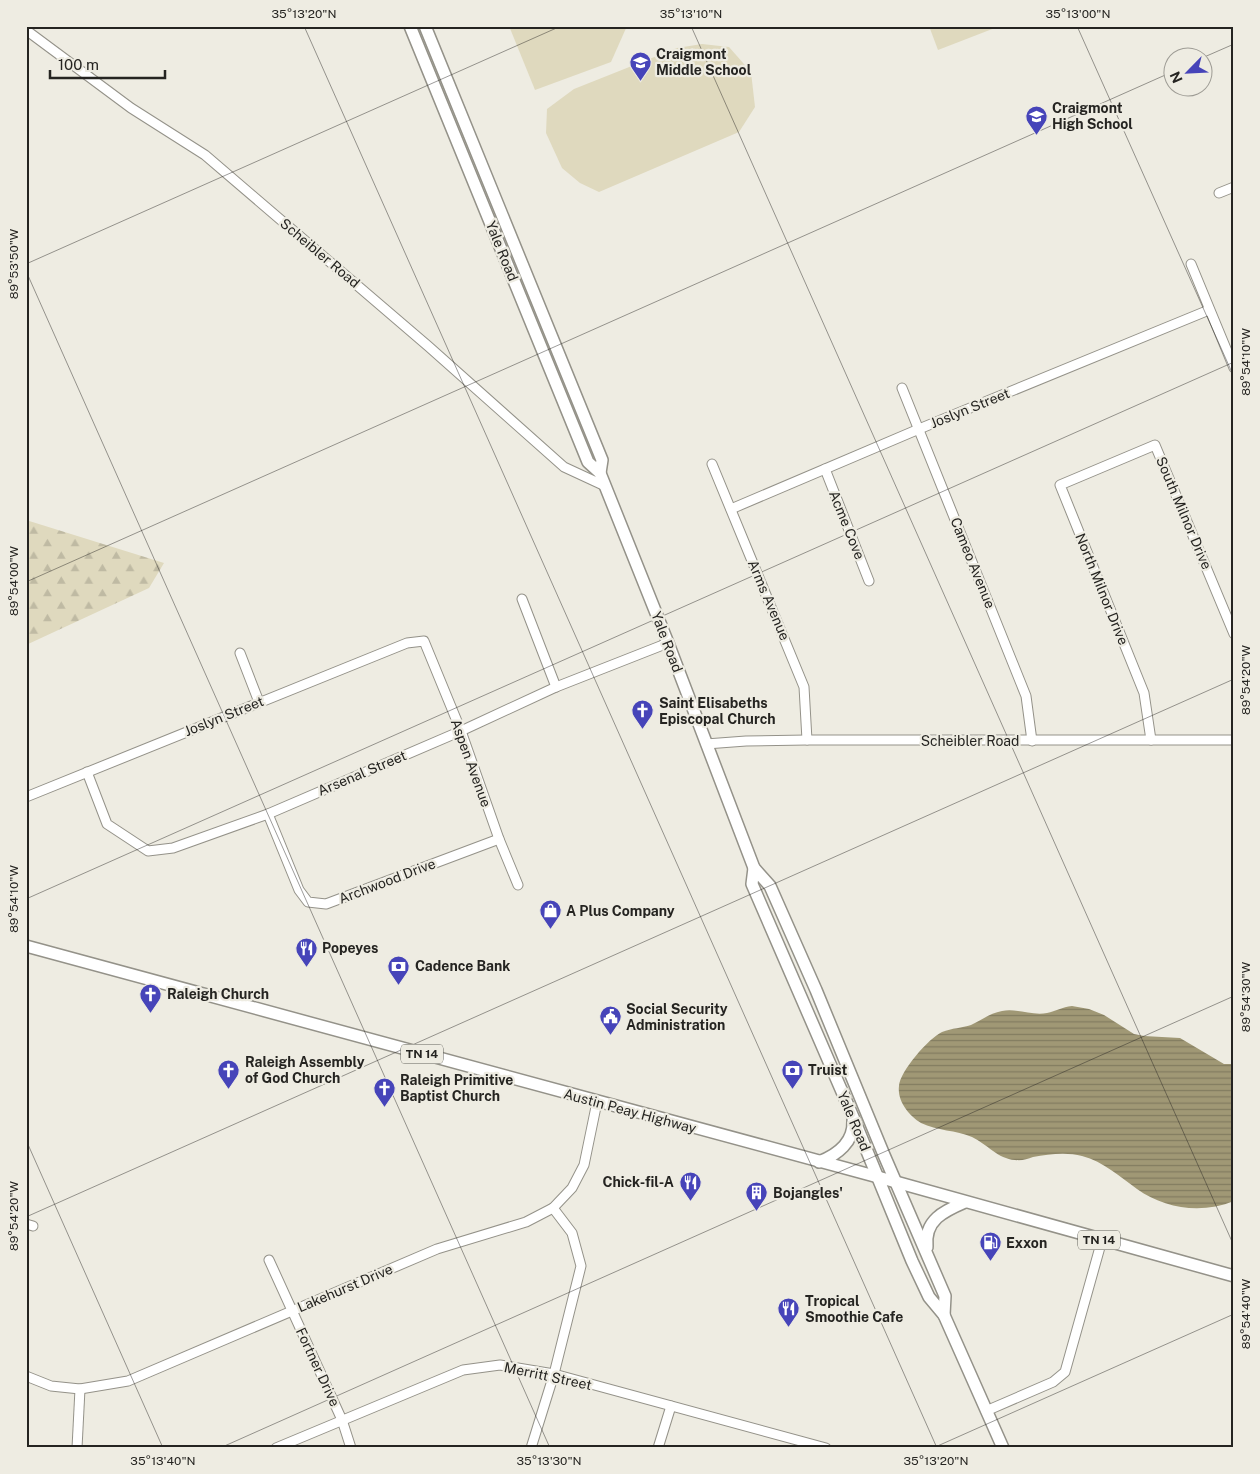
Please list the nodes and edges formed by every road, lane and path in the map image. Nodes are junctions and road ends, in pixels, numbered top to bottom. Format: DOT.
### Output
graph roads {
  1 [pos="410,26"];
  2 [pos="425,26"];
  3 [pos="26,30"];
  4 [pos="1234,187"];
  5 [pos="1219,193"];
  6 [pos="1191,264"];
  7 [pos="1209,310"];
  8 [pos="1234,368"];
  9 [pos="902,388"];
  10 [pos="919,429"];
  11 [pos="712,464"];
  12 [pos="1103,466"];
  13 [pos="824,469"];
  14 [pos="600,473"];
  15 [pos="605,486"];
  16 [pos="731,509"];
  17 [pos="870,581"];
  18 [pos="522,599"];
  19 [pos="1234,634"];
  20 [pos="424,641"];
  21 [pos="668,643"];
  22 [pos="240,653"];
  23 [pos="556,687"];
  24 [pos="259,702"];
  25 [pos="461,731"];
  26 [pos="807,740"];
  27 [pos="1151,740"];
  28 [pos="1234,740"];
  29 [pos="1032,741"];
  30 [pos="706,744"];
  31 [pos="87,772"];
  32 [pos="26,797"];
  33 [pos="268,814"];
  34 [pos="499,839"];
  35 [pos="754,868"];
  36 [pos="518,885"];
  37 [pos="26,946"];
  38 [pos="597,1102"];
  39 [pos="853,1117"];
  40 [pos="819,1162"];
  41 [pos="878,1177"];
  42 [pos="897,1183"];
  43 [pos="965,1202"];
  44 [pos="553,1208"];
  45 [pos="1102,1240"];
  46 [pos="928,1254"];
  47 [pos="269,1260"];
  48 [pos="1234,1276"];
  49 [pos="292,1311"];
  50 [pos="944,1315"];
  51 [pos="554,1374"];
  52 [pos="26,1376"];
  53 [pos="80,1389"];
  54 [pos="671,1406"];
  55 [pos="986,1411"];
  56 [pos="342,1420"];
  57 [pos="77,1448"];
  58 [pos="276,1448"];
  59 [pos="351,1448"];
  60 [pos="531,1448"];
  61 [pos="658,1448"];
  62 [pos="826,1448"];
  63 [pos="1003,1448"];
  1 -- 14 [label="main road, Yale Road"];
  2 -- 14 [label="main road, Yale Road"];
  3 -- 15 [label="street, Scheibler Road"];
  4 -- 5 [label="street"];
  6 -- 7 [label="street"];
  7 -- 8 [label="street"];
  7 -- 10 [label="street, Joslyn Street"];
  9 -- 10 [label="street, Cameo Avenue"];
  10 -- 13 [label="street, Joslyn Street"];
  10 -- 29 [label="street, Cameo Avenue"];
  11 -- 16 [label="street, Arms Avenue"];
  12 -- 19 [label="street, South Milnor Drive"];
  12 -- 27 [label="street, North Milnor Drive"];
  13 -- 16 [label="street, Joslyn Street"];
  13 -- 17 [label="street, Acme Cove"];
  14 -- 15 [label="main road, Yale Road"];
  15 -- 21 [label="main road, Yale Road"];
  16 -- 26 [label="street, Arms Avenue"];
  18 -- 23 [label="street"];
  20 -- 24 [label="street, Joslyn Street"];
  20 -- 25 [label="street, Aspen Avenue"];
  21 -- 23 [label="street, Arsenal Street"];
  21 -- 30 [label="main road, Yale Road"];
  22 -- 24 [label="street"];
  23 -- 25 [label="street, Arsenal Street"];
  24 -- 31 [label="street, Joslyn Street"];
  25 -- 33 [label="street, Arsenal Street"];
  25 -- 34 [label="street, Aspen Avenue"];
  26 -- 29 [label="street, Scheibler Road"];
  26 -- 30 [label="street, Scheibler Road"];
  27 -- 28 [label="street, Scheibler Road"];
  27 -- 29 [label="street, Scheibler Road"];
  30 -- 35 [label="main road, Yale Road"];
  31 -- 32 [label="street, Joslyn Street"];
  31 -- 33 [label="street, Arsenal Street"];
  33 -- 34 [label="street, Archwood Drive"];
  34 -- 36 [label="street, Aspen Avenue"];
  35 -- 39 [label="main road, Yale Road"];
  35 -- 42 [label="main road, Yale Road"];
  37 -- 38 [label="main road, Austin Peay Highway / TN 14"];
  38 -- 40 [label="main road, Austin Peay Highway / TN 14"];
  38 -- 44 [label="street, Lakehurst Drive"];
  39 -- 40 [label="main road"];
  39 -- 41 [label="main road, Yale Road"];
  40 -- 41 [label="main road, Austin Peay Highway / TN 14"];
  41 -- 42 [label="main road, Austin Peay Highway / TN 14"];
  41 -- 50 [label="main road, Yale Road"];
  42 -- 43 [label="main road, Austin Peay Highway / TN 14"];
  42 -- 46 [label="main road, Yale Road"];
  43 -- 45 [label="main road, Austin Peay Highway / TN 14"];
  43 -- 46 [label="main road"];
  44 -- 49 [label="street, Lakehurst Drive"];
  44 -- 51 [label="street"];
  45 -- 48 [label="main road, Austin Peay Highway / TN 14"];
  45 -- 55 [label="street"];
  46 -- 50 [label="main road, Yale Road"];
  47 -- 49 [label="street, Fortner Drive"];
  49 -- 53 [label="street, Lakehurst Drive"];
  49 -- 56 [label="street, Fortner Drive"];
  50 -- 55 [label="main road, Yale Road"];
  51 -- 54 [label="street, Merritt Street"];
  51 -- 56 [label="street, Merritt Street"];
  51 -- 60 [label="street"];
  52 -- 53 [label="street, Lakehurst Drive"];
  53 -- 57 [label="street"];
  54 -- 61 [label="street"];
  54 -- 62 [label="street, Merritt Street"];
  55 -- 63 [label="main road, Yale Road"];
  56 -- 58 [label="street, Merritt Street"];
  56 -- 59 [label="street, Fortner Drive"];
}
